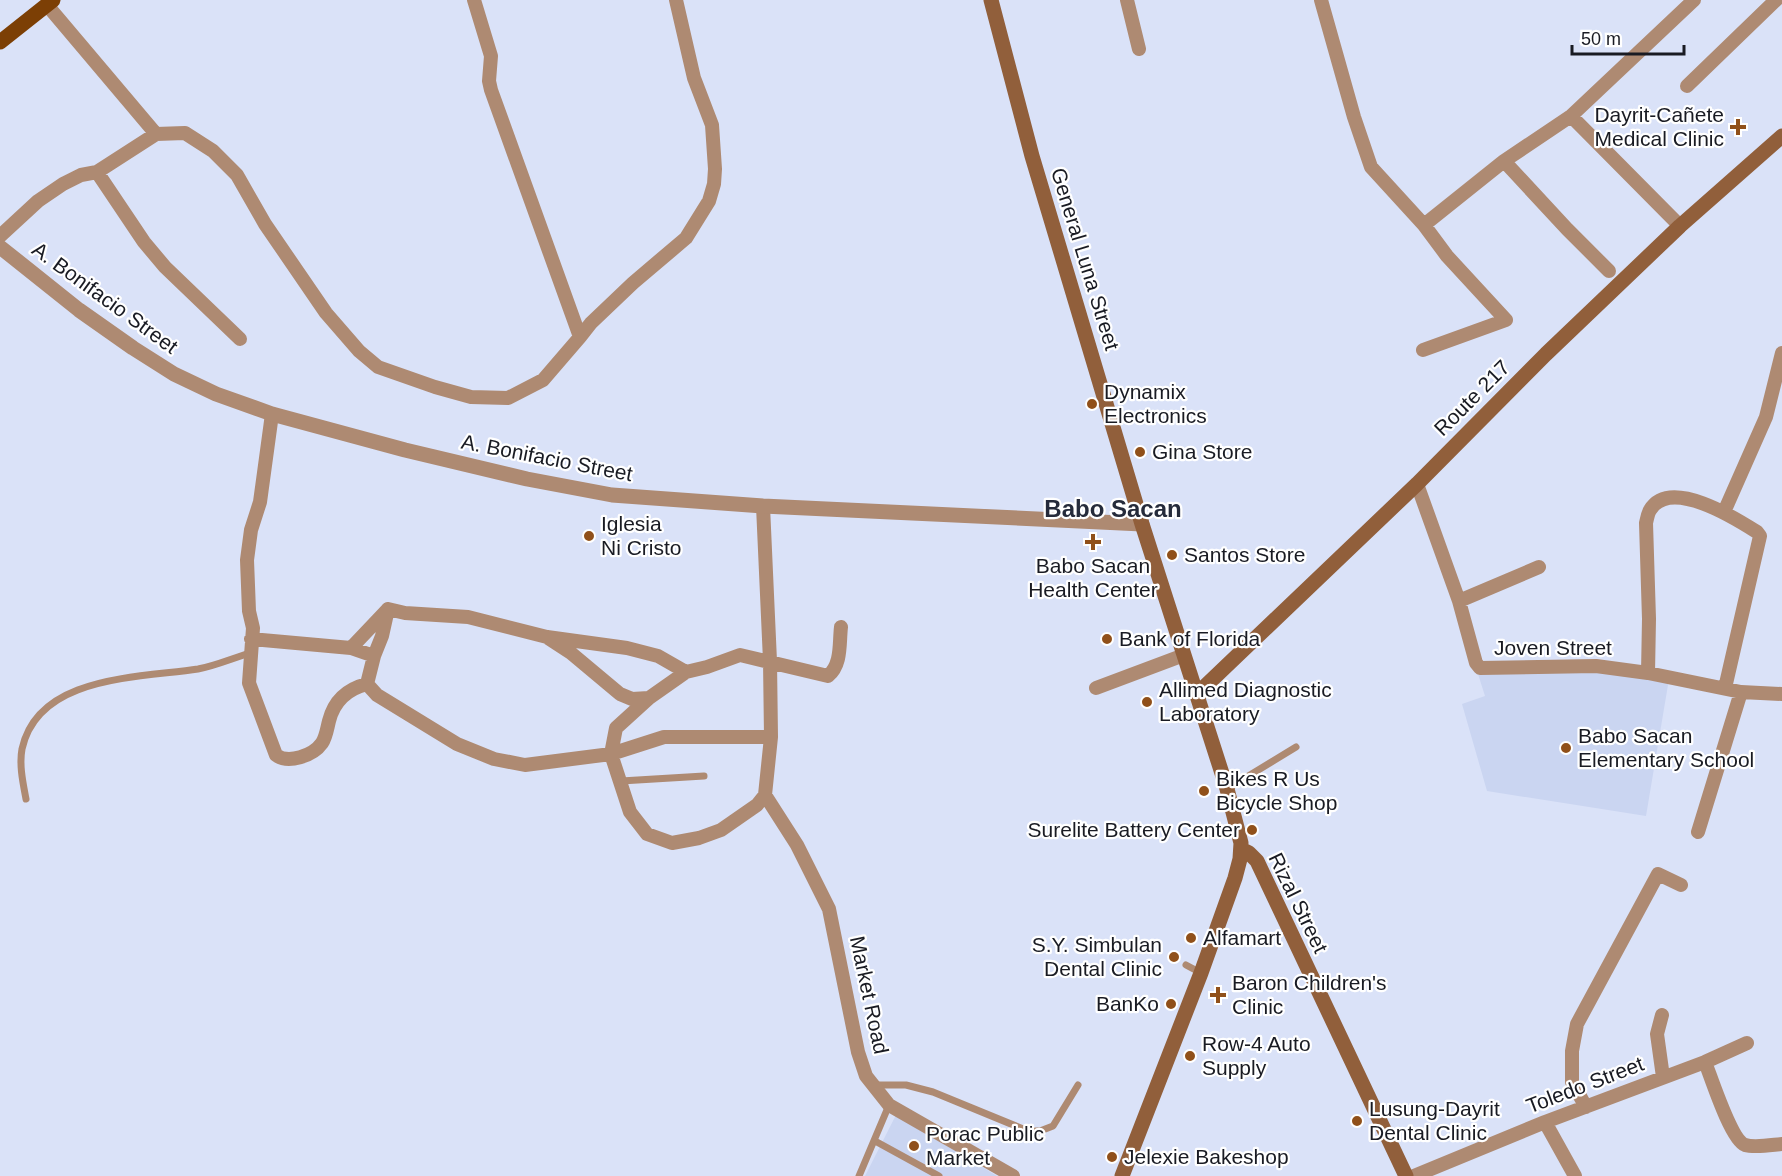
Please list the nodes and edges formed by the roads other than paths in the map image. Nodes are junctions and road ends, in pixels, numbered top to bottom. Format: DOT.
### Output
graph roads {
  1 [pos="474,0"];
  2 [pos="676,0"];
  3 [pos="990,0"];
  4 [pos="1127,0"];
  5 [pos="1321,0"];
  6 [pos="1694,0"];
  7 [pos="1776,0"];
  8 [pos="50,2"];
  9 [pos="0,42"];
  10 [pos="1139,49"];
  11 [pos="1687,86"];
  12 [pos="1571,116"];
  13 [pos="156,134"];
  14 [pos="1782,136"];
  15 [pos="1504,161"];
  16 [pos="97,171"];
  17 [pos="1424,225"];
  18 [pos="1680,226"];
  19 [pos="0,236"];
  20 [pos="0,247"];
  21 [pos="1609,271"];
  22 [pos="580,337"];
  23 [pos="240,339"];
  24 [pos="1423,350"];
  25 [pos="1782,353"];
  26 [pos="272,414"];
  27 [pos="1417,484"];
  28 [pos="763,506"];
  29 [pos="1724,512"];
  30 [pos="1142,524"];
  31 [pos="1539,567"];
  32 [pos="1458,601"];
  33 [pos="388,609"];
  34 [pos="841,627"];
  35 [pos="547,637"];
  36 [pos="251,646"];
  37 [pos="351,648"];
  38 [pos="1184,655"];
  39 [pos="374,656"];
  40 [pos="770,661"];
  41 [pos="686,672"];
  42 [pos="1648,673"];
  43 [pos="367,684"];
  44 [pos="1096,688"];
  45 [pos="1725,688"];
  46 [pos="1741,692"];
  47 [pos="1197,694"];
  48 [pos="1782,694"];
  49 [pos="649,698"];
  50 [pos="771,737"];
  51 [pos="1296,747"];
  52 [pos="611,754"];
  53 [pos="704,777"];
  54 [pos="621,781"];
  55 [pos="1227,789"];
  56 [pos="765,795"];
  57 [pos="26,799"];
  58 [pos="1698,832"];
  59 [pos="1241,849"];
  60 [pos="1681,885"];
  61 [pos="1186,965"];
  62 [pos="1201,973"];
  63 [pos="1662,1015"];
  64 [pos="1747,1043"];
  65 [pos="1705,1062"];
  66 [pos="1663,1077"];
  67 [pos="872,1085"];
  68 [pos="1078,1085"];
  69 [pos="889,1105"];
  70 [pos="1586,1107"];
  71 [pos="1545,1122"];
  72 [pos="875,1141"];
  73 [pos="1782,1144"];
  74 [pos="934,1175"];
  75 [pos="859,1176"];
  76 [pos="1013,1176"];
  77 [pos="1122,1176"];
  78 [pos="1406,1176"];
  79 [pos="1414,1176"];
  80 [pos="1575,1176"];
  1 -- 22 [label="street"];
  2 -- 22 [label="street"];
  3 -- 30 [label="main road, General Luna Street"];
  4 -- 10 [label="street"];
  5 -- 17 [label="street"];
  6 -- 12 [label="street"];
  7 -- 11 [label="street"];
  8 -- 9 [label="main road"];
  8 -- 13 [label="street"];
  12 -- 15 [label="street"];
  12 -- 18 [label="street"];
  13 -- 16 [label="street"];
  13 -- 22 [label="street"];
  14 -- 18 [label="main road, Route 217"];
  15 -- 17 [label="street"];
  15 -- 21 [label="street"];
  16 -- 19 [label="street"];
  16 -- 23 [label="street"];
  17 -- 24 [label="street"];
  18 -- 27 [label="main road, Route 217"];
  20 -- 26 [label="street, A. Bonifacio Street"];
  25 -- 29 [label="street"];
  26 -- 28 [label="street, A. Bonifacio Street"];
  26 -- 36 [label="street"];
  27 -- 32 [label="street, Joven Street"];
  27 -- 47 [label="main road, Route 217"];
  28 -- 30 [label="street, A. Bonifacio Street"];
  28 -- 40 [label="street"];
  29 -- 42 [label="street"];
  29 -- 45 [label="street"];
  30 -- 38 [label="main road, General Luna Street"];
  31 -- 32 [label="street"];
  32 -- 42 [label="street, Joven Street"];
  33 -- 35 [label="street"];
  33 -- 37 [label="street"];
  33 -- 39 [label="street"];
  34 -- 40 [label="street"];
  35 -- 41 [label="street"];
  35 -- 49 [label="street"];
  36 -- 37 [label="street"];
  36 -- 43 [label="street"];
  36 -- 57 [label="lane"];
  37 -- 39 [label="street"];
  38 -- 44 [label="street"];
  38 -- 47 [label="main road, General Luna Street"];
  39 -- 43 [label="street"];
  40 -- 41 [label="street"];
  40 -- 50 [label="street"];
  41 -- 49 [label="street"];
  42 -- 45 [label="street, Joven Street"];
  43 -- 52 [label="street"];
  45 -- 46 [label="street, Joven Street"];
  46 -- 48 [label="street, Joven Street"];
  46 -- 58 [label="street"];
  47 -- 55 [label="main road, General Luna Street"];
  49 -- 52 [label="street"];
  50 -- 52 [label="street"];
  50 -- 56 [label="street"];
  51 -- 55 [label="lane"];
  52 -- 54 [label="street"];
  53 -- 54 [label="lane"];
  54 -- 56 [label="street"];
  55 -- 59 [label="main road, General Luna Street"];
  56 -- 67 [label="street, Market Road"];
  59 -- 62 [label="main road, General Luna Street"];
  59 -- 78 [label="main road, Rizal Street"];
  60 -- 70 [label="street"];
  61 -- 62 [label="lane"];
  62 -- 77 [label="main road, General Luna Street"];
  63 -- 66 [label="street"];
  64 -- 65 [label="street, Toledo Street"];
  65 -- 66 [label="street, Toledo Street"];
  65 -- 73 [label="street"];
  66 -- 70 [label="street, Toledo Street"];
  67 -- 68 [label="lane"];
  67 -- 69 [label="street, Market Road"];
  69 -- 72 [label="lane"];
  69 -- 76 [label="street, Market Road"];
  70 -- 71 [label="street, Toledo Street"];
  71 -- 79 [label="street, Toledo Street"];
  71 -- 80 [label="street"];
  72 -- 74 [label="lane"];
  72 -- 75 [label="lane"];
}
